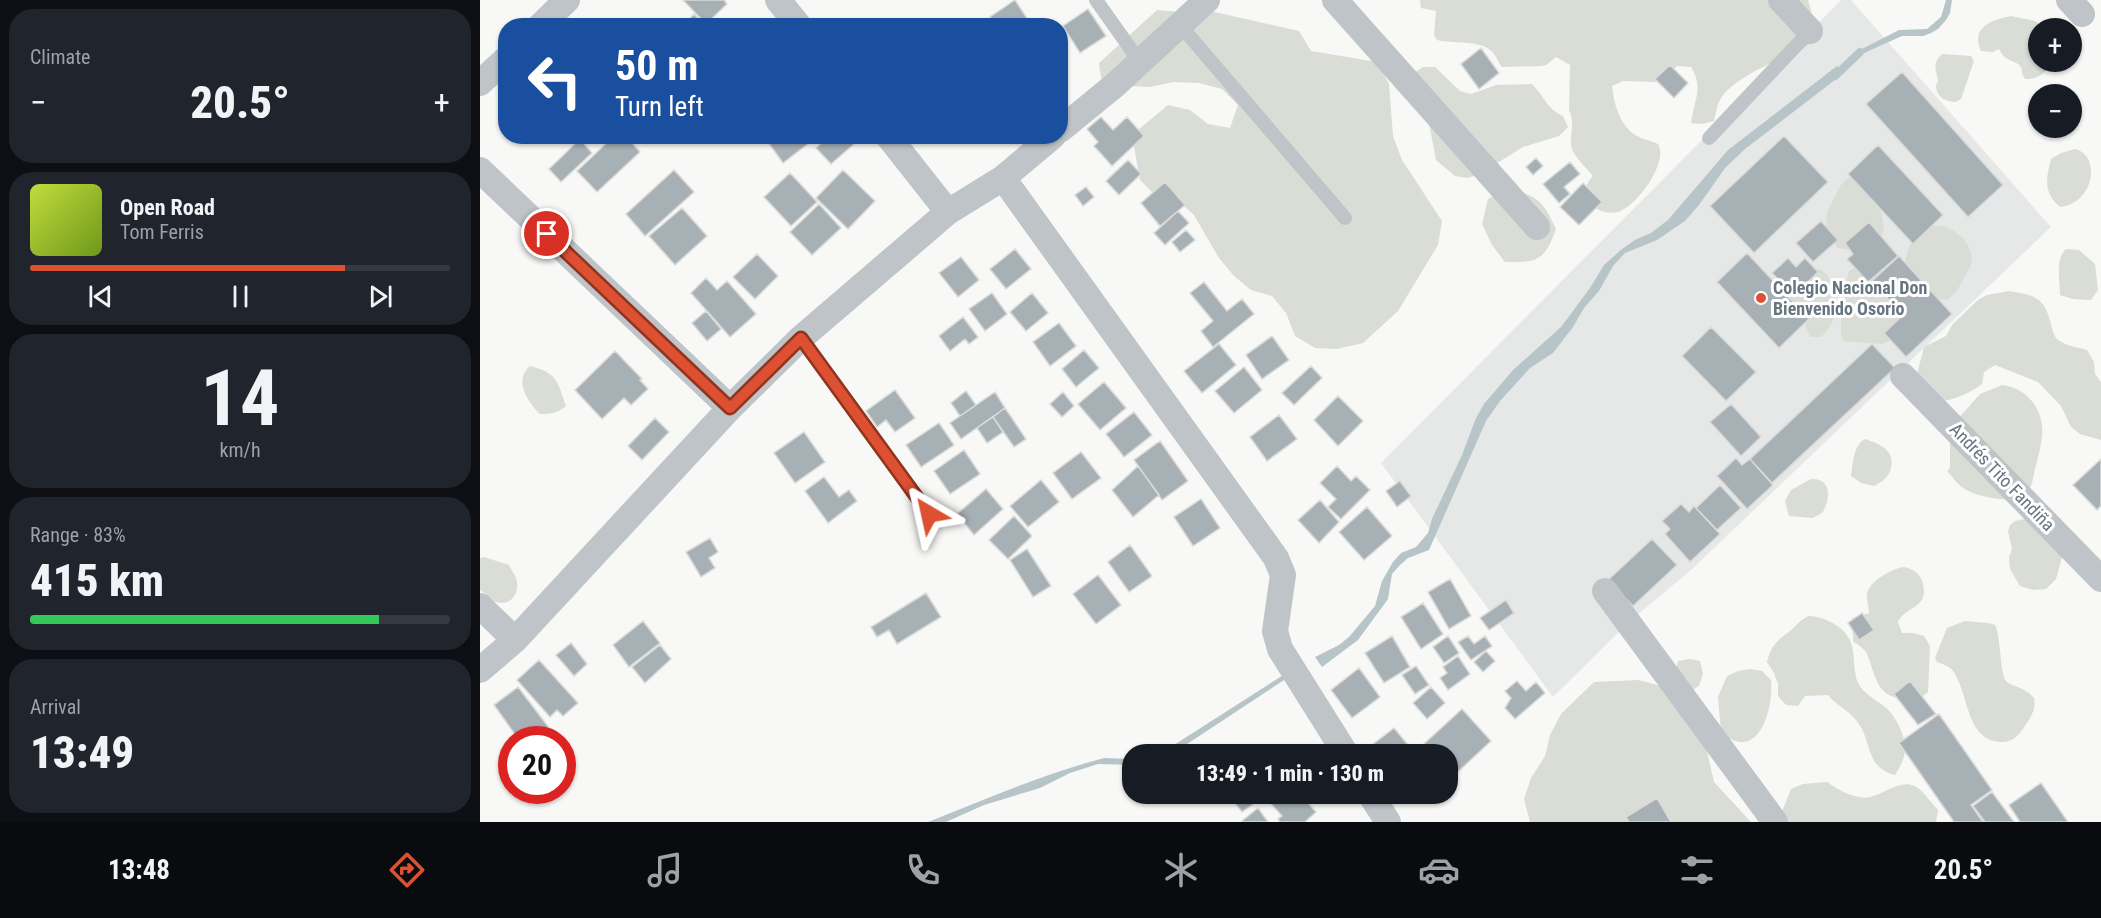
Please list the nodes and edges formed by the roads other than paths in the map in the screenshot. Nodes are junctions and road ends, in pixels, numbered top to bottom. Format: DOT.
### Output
graph roads {
  1 [pos="778,0"];
  2 [pos="1096,0"];
  3 [pos="1207,0"];
  4 [pos="1335,0"];
  5 [pos="1781,0"];
  6 [pos="793,18"];
  7 [pos="1180,25"];
  8 [pos="1810,31"];
  9 [pos="1140,62"];
  10 [pos="498,66"];
  11 [pos="480,83"];
  12 [pos="1068,123"];
  13 [pos="1709,138"];
  14 [pos="894,144"];
  15 [pos="1043,144"];
  16 [pos="480,170"];
  17 [pos="1003,178"];
  18 [pos="948,212"];
  19 [pos="1345,218"];
  20 [pos="1537,228"];
  21 [pos="801,338"];
  22 [pos="1903,376"];
  23 [pos="730,408"];
  24 [pos="929,514"];
  25 [pos="2101,579"];
  26 [pos="1605,591"];
  27 [pos="480,606"];
  28 [pos="514,640"];
  29 [pos="480,670"];
  30 [pos="1340,744"];
  31 [pos="1376,804"];
  32 [pos="1388,822"];
  33 [pos="1775,822"];
  1 -- 6 [label="street"];
  2 -- 9 [label="lane"];
  3 -- 7 [label="street"];
  4 -- 20 [label="street"];
  5 -- 8 [label="street"];
  7 -- 9 [label="street"];
  7 -- 19 [label="lane"];
  8 -- 13 [label="lane"];
  9 -- 12 [label="street"];
  10 -- 11 [label="street"];
  14 -- 18 [label="street"];
  15 -- 17 [label="street"];
  16 -- 23 [label="street"];
  17 -- 18 [label="street"];
  17 -- 30 [label="street"];
  18 -- 21 [label="street"];
  21 -- 23 [label="street"];
  21 -- 24 [label="lane"];
  22 -- 25 [label="street, Andrés Tito Fandiña"];
  23 -- 28 [label="street"];
  26 -- 33 [label="street"];
  27 -- 28 [label="street"];
  28 -- 29 [label="street"];
  31 -- 32 [label="street"];
}
